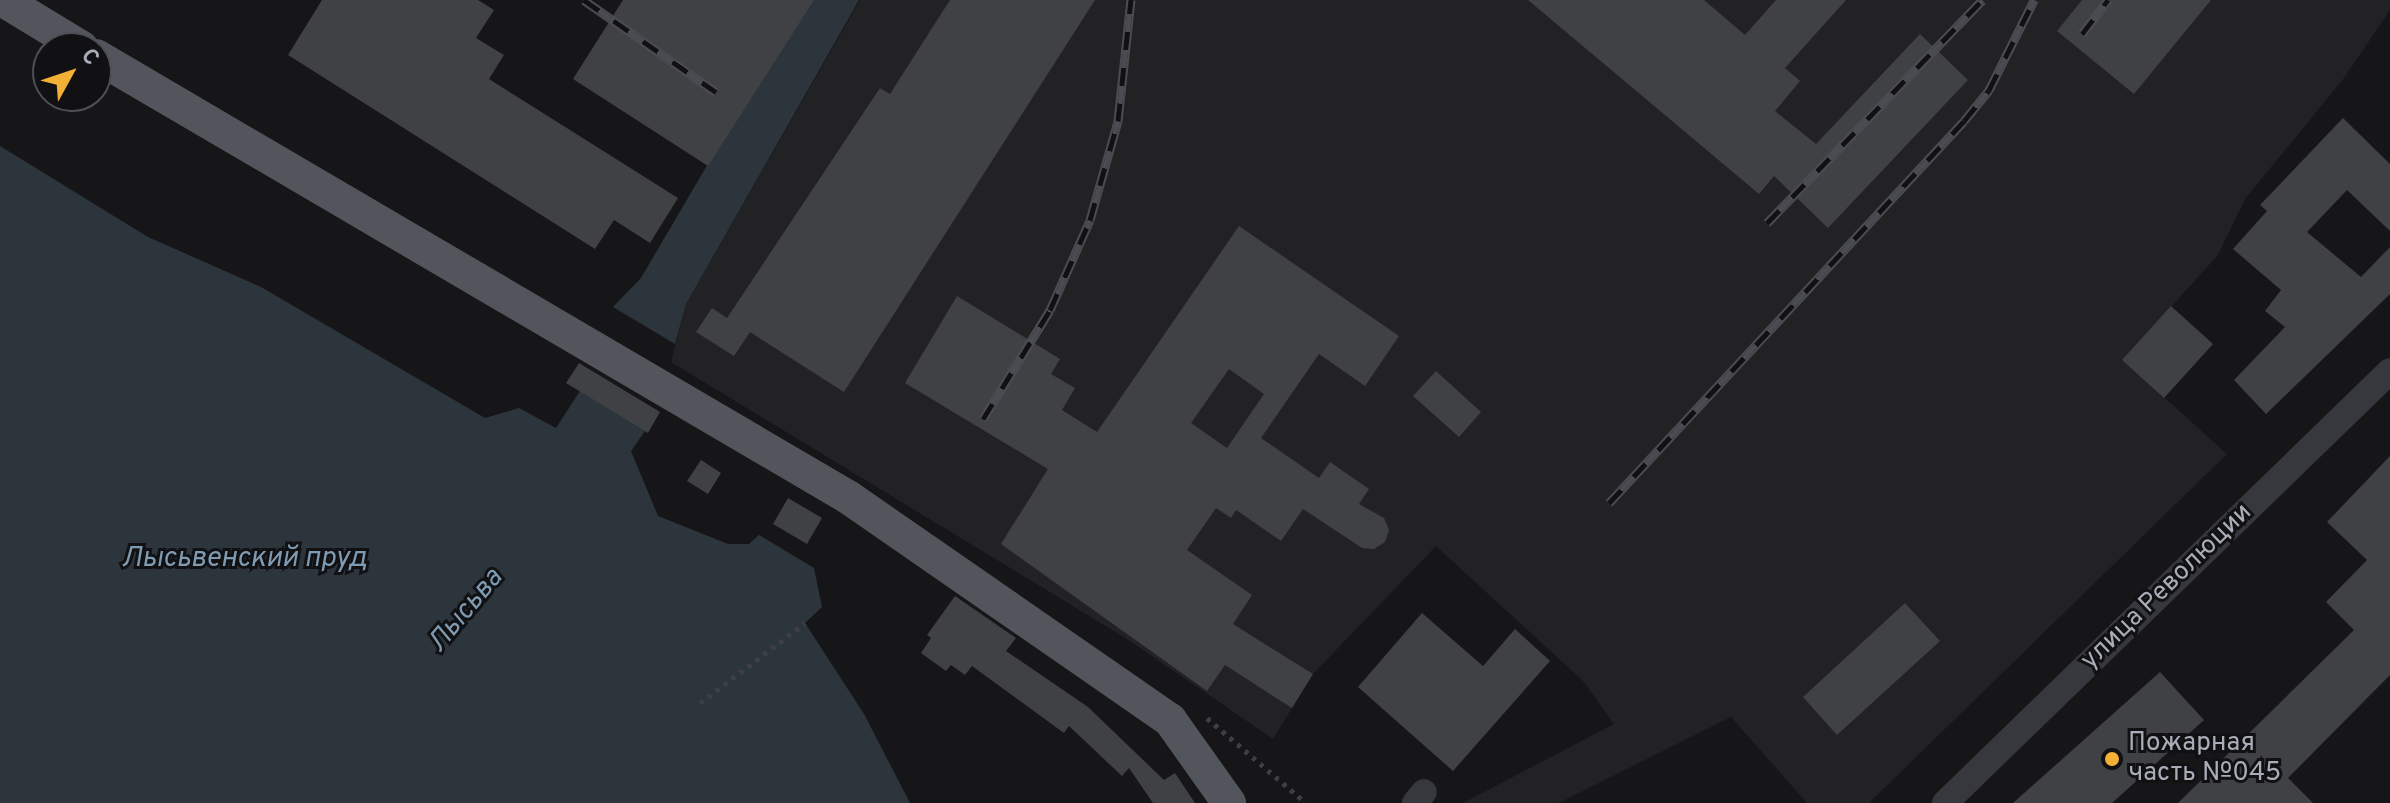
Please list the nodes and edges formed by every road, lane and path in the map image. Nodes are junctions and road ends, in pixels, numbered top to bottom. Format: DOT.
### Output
graph roads {
  1 [pos="3,0"];
  2 [pos="56,32"];
  3 [pos="112,65"];
  4 [pos="2390,371"];
  5 [pos="805,623"];
  6 [pos="700,703"];
  7 [pos="1950,802"];
  8 [pos="1229,803"];
  1 -- 2 [label="main road"];
  3 -- 8 [label="main road"];
  4 -- 7 [label="street, улица Революции"];
  5 -- 6 [label="path"];
}
